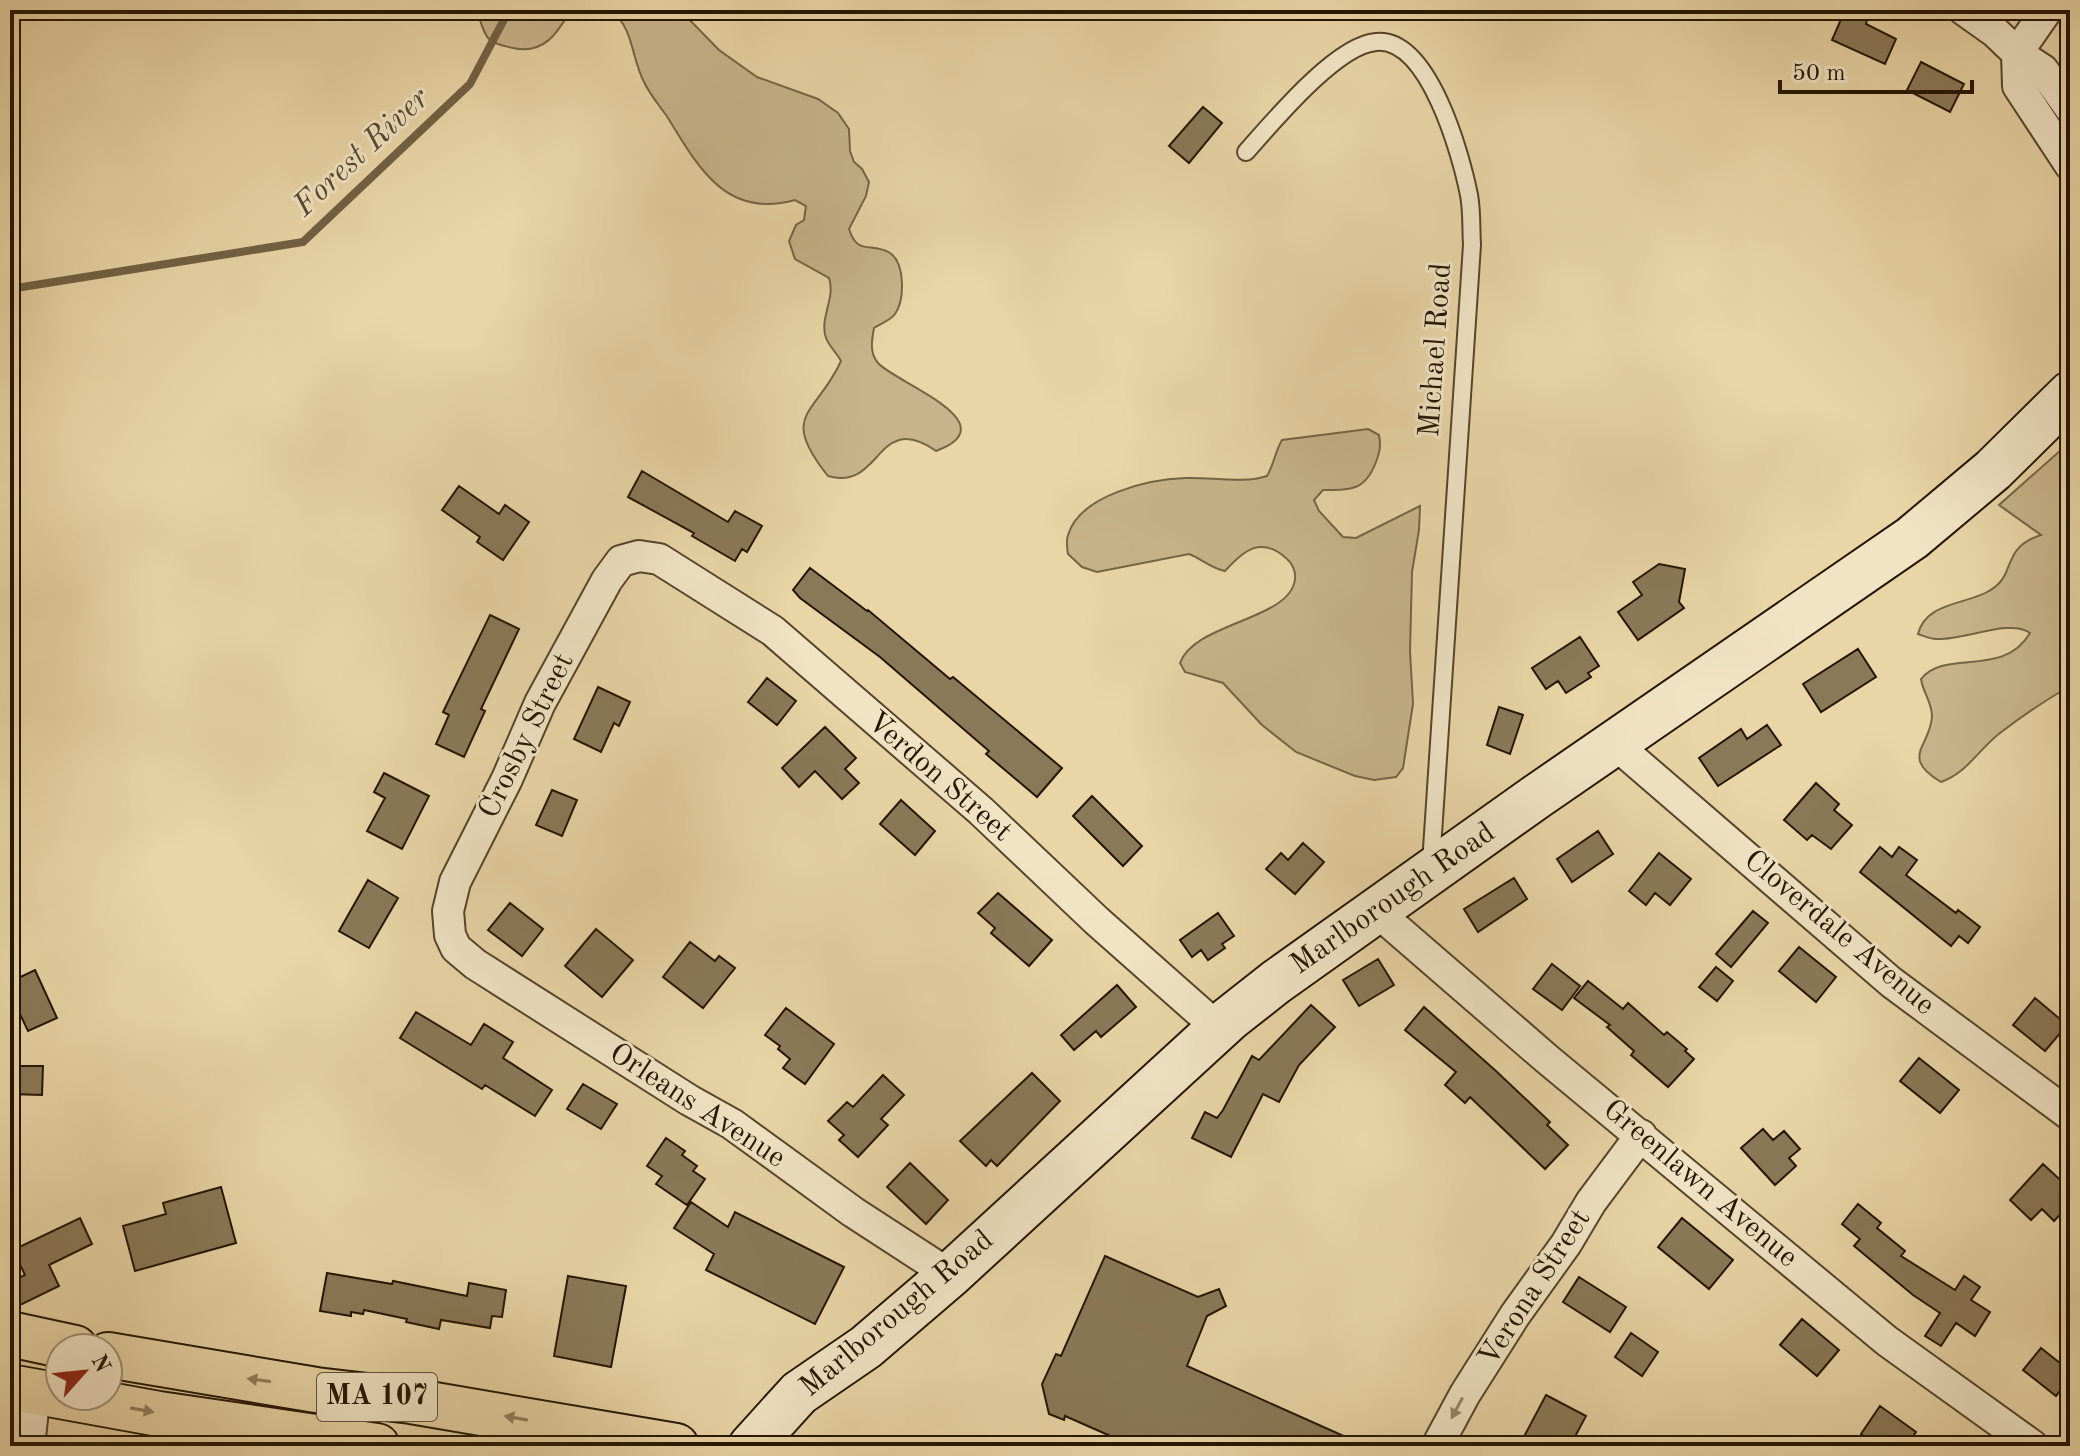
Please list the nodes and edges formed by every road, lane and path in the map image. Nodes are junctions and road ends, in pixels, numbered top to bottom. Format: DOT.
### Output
graph roads {
  1 [pos="1964,10"];
  2 [pos="2047,10"];
  3 [pos="2017,53"];
  4 [pos="2070,108"];
  5 [pos="1246,152"];
  6 [pos="2070,165"];
  7 [pos="2070,394"];
  8 [pos="639,556"];
  9 [pos="1614,743"];
  10 [pos="1430,872"];
  11 [pos="1376,911"];
  12 [pos="450,935"];
  13 [pos="1219,1029"];
  14 [pos="2070,1115"];
  15 [pos="1641,1135"];
  16 [pos="950,1275"];
  17 [pos="10,1334"];
  18 [pos="44,1341"];
  19 [pos="124,1358"];
  20 [pos="22,1390"];
  21 [pos="29,1446"];
  22 [pos="377,1446"];
  23 [pos="676,1446"];
  24 [pos="751,1446"];
  25 [pos="1437,1446"];
  26 [pos="2033,1446"];
  1 -- 3 [label="street"];
  2 -- 3 [label="street"];
  3 -- 4 [label="street"];
  3 -- 6 [label="street"];
  5 -- 10 [label="lane, Michael Road"];
  7 -- 9 [label="street, Marlborough Road"];
  8 -- 12 [label="street, Crosby Street"];
  8 -- 13 [label="street, Verdon Street"];
  9 -- 10 [label="street, Marlborough Road"];
  9 -- 14 [label="street, Cloverdale Avenue"];
  10 -- 11 [label="street, Marlborough Road"];
  11 -- 13 [label="street, Marlborough Road"];
  11 -- 15 [label="street, Greenlawn Avenue"];
  12 -- 16 [label="street, Orleans Avenue"];
  13 -- 16 [label="street, Marlborough Road"];
  15 -- 25 [label="street, Verona Street, one-way"];
  15 -- 26 [label="street, Greenlawn Avenue"];
  16 -- 24 [label="street, Marlborough Road"];
  17 -- 18 [label="main road"];
  23 -- 19 [label="main road, MA 107, one-way"];
  20 -- 21 [label="street"];
  20 -- 22 [label="main road, MA 107, one-way"];
}
